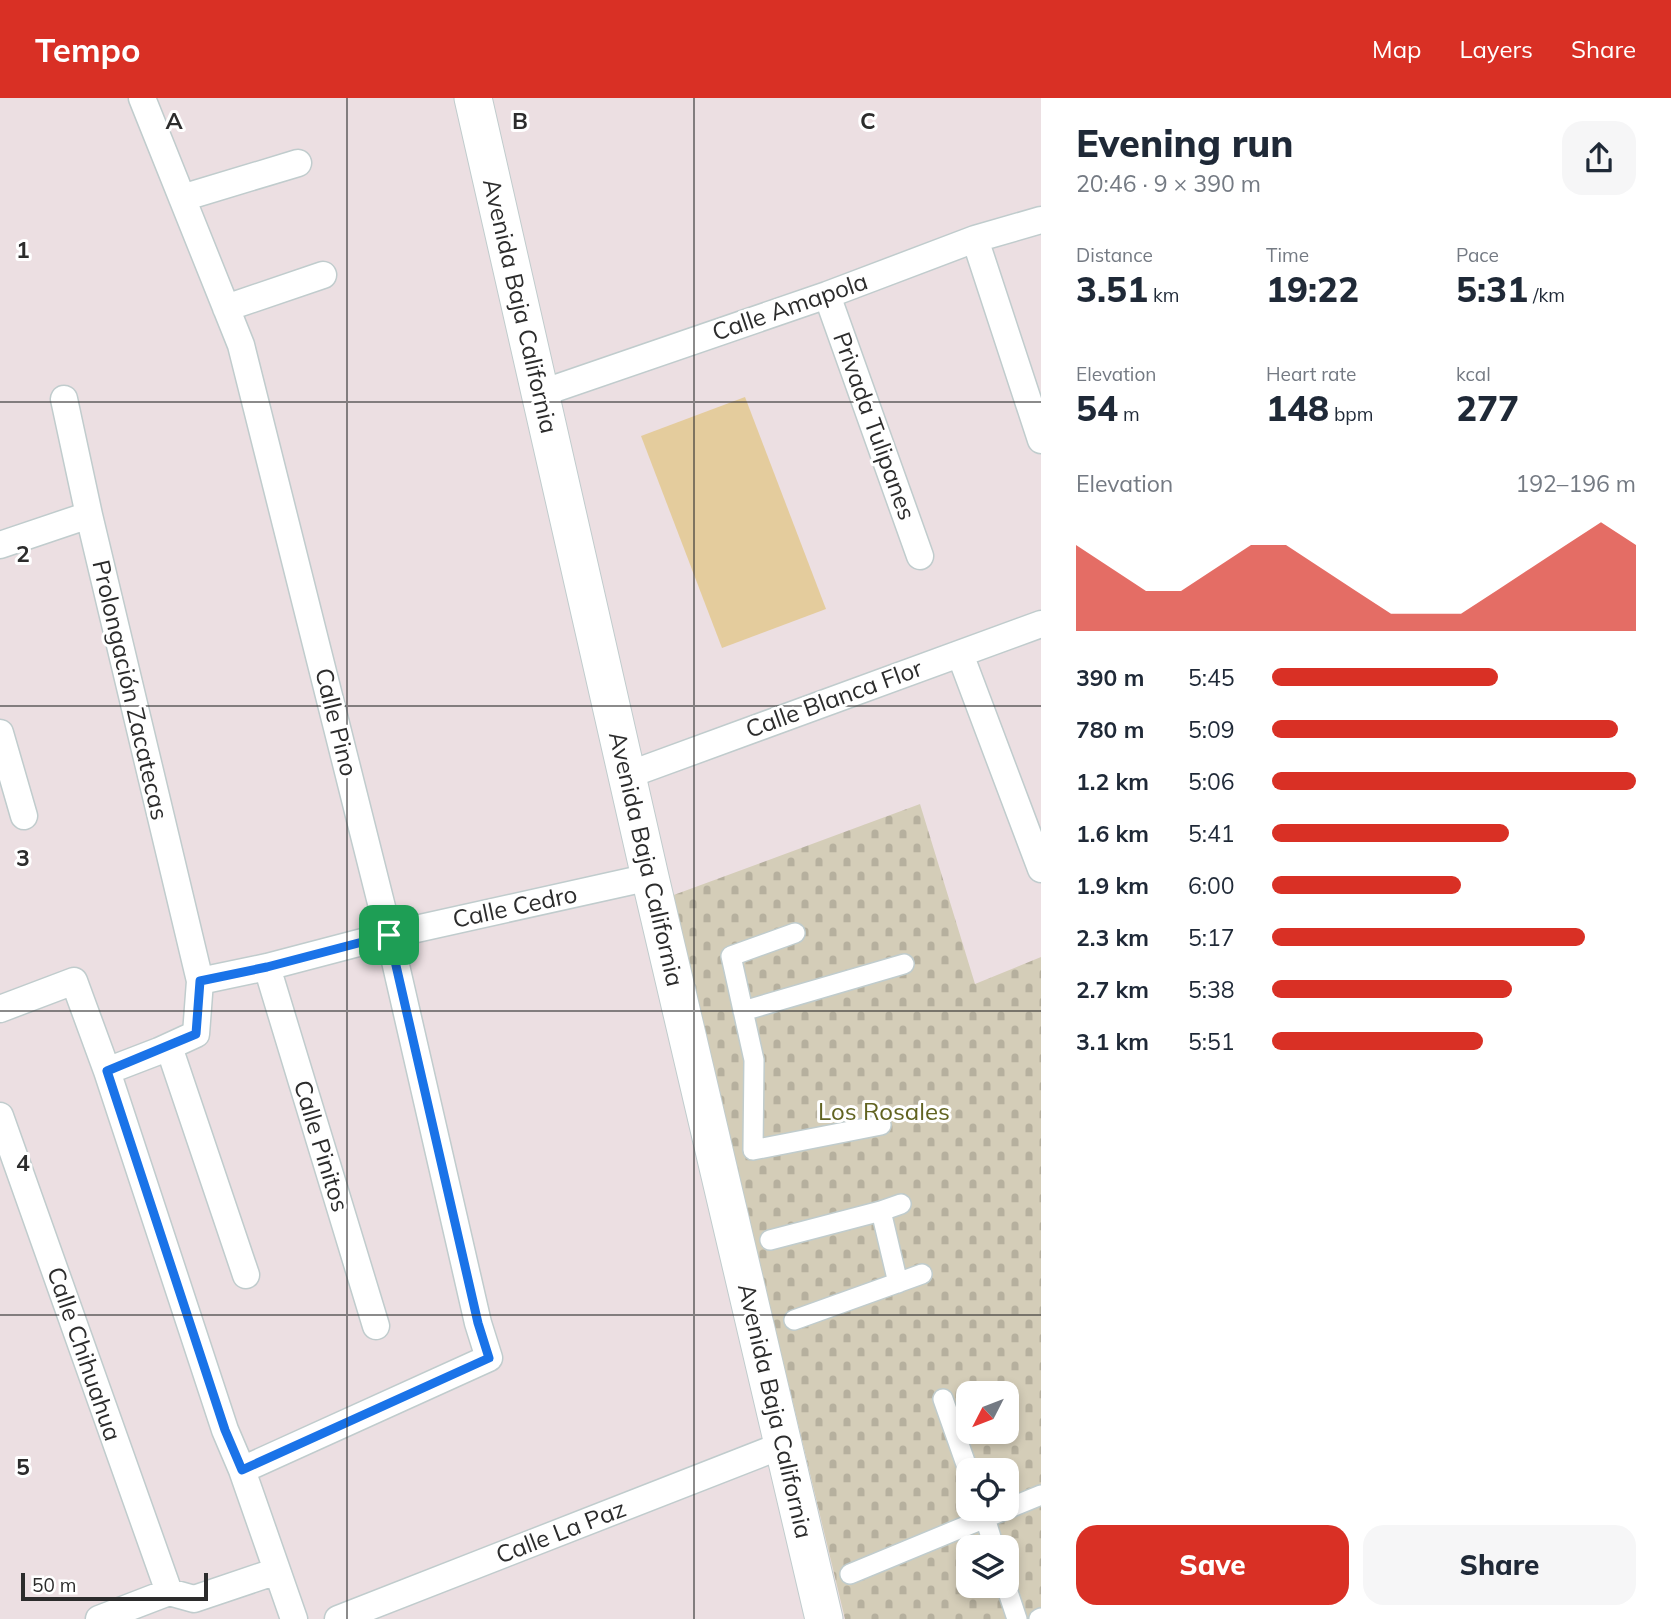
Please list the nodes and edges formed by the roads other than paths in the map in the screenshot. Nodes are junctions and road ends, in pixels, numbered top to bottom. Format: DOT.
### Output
graph roads {
  1 [pos="473,98"];
  2 [pos="145,99"];
  3 [pos="298,163"];
  4 [pos="182,198"];
  5 [pos="1041,219"];
  6 [pos="975,239"];
  7 [pos="323,275"];
  8 [pos="827,295"];
  9 [pos="226,308"];
  10 [pos="539,394"];
  11 [pos="64,399"];
  12 [pos="1041,440"];
  13 [pos="89,515"];
  14 [pos="0,545"];
  15 [pos="920,556"];
  16 [pos="1041,624"];
  17 [pos="960,653"];
  18 [pos="0,733"];
  19 [pos="628,775"];
  20 [pos="24,816"];
  21 [pos="1041,869"];
  22 [pos="650,877"];
  23 [pos="796,933"];
  24 [pos="389,935"];
  25 [pos="904,964"];
  26 [pos="267,967"];
  27 [pos="200,981"];
  28 [pos="0,1009"];
  29 [pos="743,1011"];
  30 [pos="169,1047"];
  31 [pos="107,1071"];
  32 [pos="0,1116"];
  33 [pos="881,1125"];
  34 [pos="901,1204"];
  35 [pos="881,1211"];
  36 [pos="770,1240"];
  37 [pos="922,1274"];
  38 [pos="247,1275"];
  39 [pos="898,1283"];
  40 [pos="794,1320"];
  41 [pos="376,1326"];
  42 [pos="943,1399"];
  43 [pos="783,1444"];
  44 [pos="964,1458"];
  45 [pos="242,1470"];
  46 [pos="1041,1495"];
  47 [pos="1019,1502"];
  48 [pos="968,1521"];
  49 [pos="277,1571"];
  50 [pos="850,1574"];
  51 [pos="169,1592"];
  52 [pos="1010,1598"];
  53 [pos="99,1619"];
  54 [pos="294,1619"];
  55 [pos="338,1619"];
  56 [pos="824,1619"];
  57 [pos="1017,1619"];
  1 -- 10 [label="main road, Avenida Baja California"];
  2 -- 4 [label="street, Calle Pino"];
  3 -- 4 [label="street"];
  4 -- 9 [label="street, Calle Pino"];
  5 -- 6 [label="street, Calle Amapola"];
  6 -- 8 [label="street, Calle Amapola"];
  6 -- 12 [label="street"];
  7 -- 9 [label="street"];
  8 -- 10 [label="street, Calle Amapola"];
  8 -- 15 [label="street, Privada Tulipanes"];
  9 -- 24 [label="street, Calle Pino"];
  10 -- 19 [label="main road, Avenida Baja California"];
  11 -- 13 [label="street, Prolongación Zacatecas"];
  13 -- 14 [label="street"];
  13 -- 27 [label="street, Prolongación Zacatecas"];
  16 -- 17 [label="street, Calle Blanca Flor"];
  17 -- 19 [label="street, Calle Blanca Flor"];
  17 -- 21 [label="street"];
  18 -- 20 [label="street"];
  19 -- 22 [label="main road, Avenida Baja California"];
  22 -- 24 [label="street, Calle Cedro"];
  22 -- 43 [label="main road, Avenida Baja California"];
  23 -- 29 [label="street"];
  24 -- 26 [label="street, Calle Cedro"];
  24 -- 45 [label="street, Calle Pino"];
  25 -- 29 [label="street"];
  26 -- 27 [label="street, Calle Cedro"];
  26 -- 41 [label="street, Calle Pinitos"];
  27 -- 30 [label="street"];
  28 -- 31 [label="street"];
  29 -- 33 [label="street"];
  30 -- 31 [label="street"];
  30 -- 38 [label="street"];
  31 -- 45 [label="street"];
  32 -- 51 [label="street, Calle Chihuahua"];
  34 -- 35 [label="street"];
  35 -- 36 [label="street"];
  35 -- 39 [label="street"];
  37 -- 39 [label="street"];
  39 -- 40 [label="street"];
  42 -- 44 [label="street"];
  43 -- 55 [label="street, Calle La Paz"];
  43 -- 56 [label="main road, Avenida Baja California"];
  45 -- 49 [label="street"];
  46 -- 47 [label="street"];
  48 -- 50 [label="street"];
  49 -- 51 [label="street"];
  49 -- 54 [label="street"];
  51 -- 53 [label="street"];
  52 -- 57 [label="street"];
}
